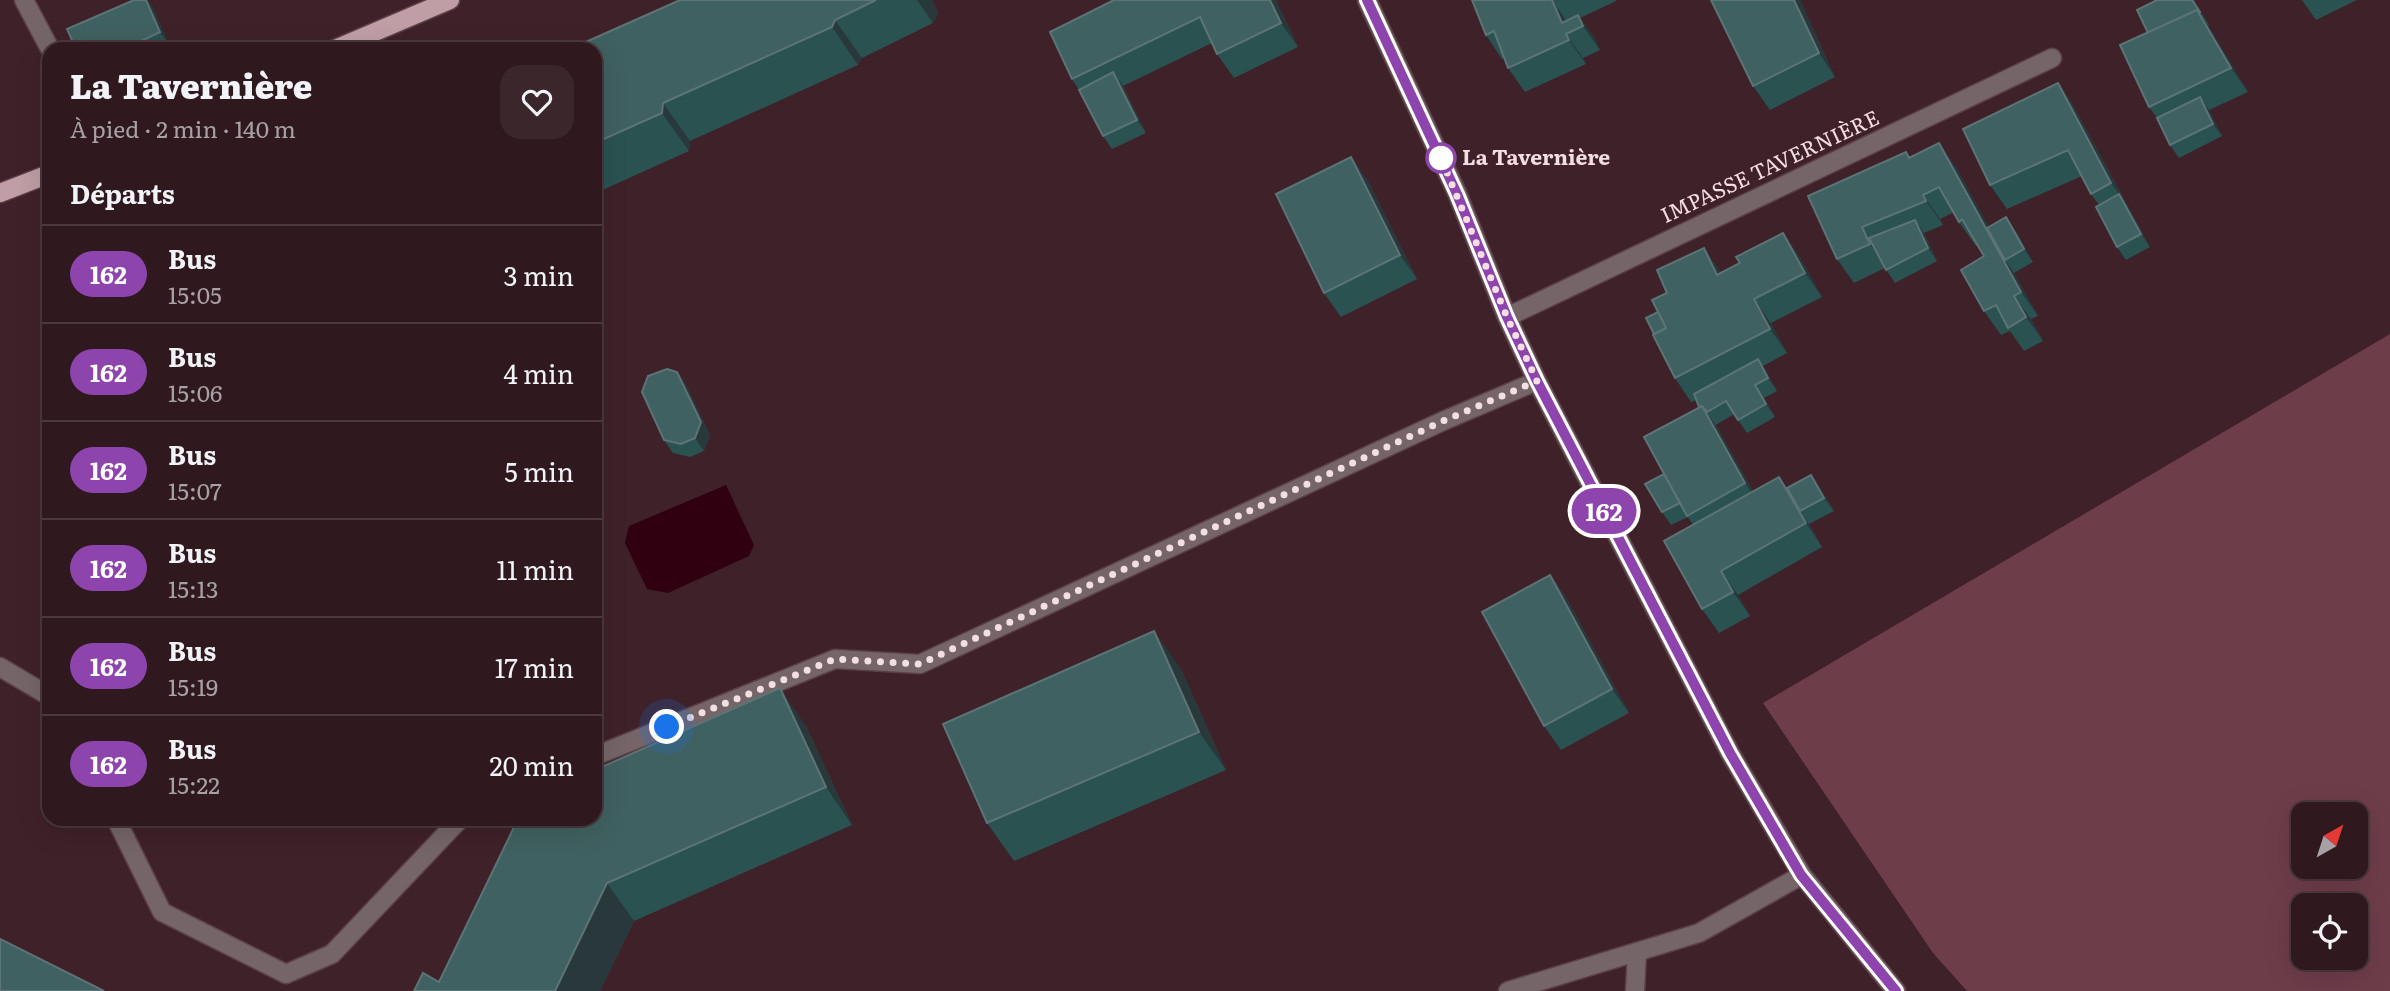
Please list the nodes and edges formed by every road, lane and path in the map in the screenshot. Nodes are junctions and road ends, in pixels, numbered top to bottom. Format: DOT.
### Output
graph roads {
  1 [pos="24,0"];
  2 [pos="450,0"];
  3 [pos="1367,0"];
  4 [pos="46,42"];
  5 [pos="351,42"];
  6 [pos="2052,58"];
  7 [pos="42,177"];
  8 [pos="0,193"];
  9 [pos="1507,317"];
  10 [pos="1537,381"];
  11 [pos="0,667"];
  12 [pos="42,692"];
  13 [pos="602,753"];
  14 [pos="119,826"];
  15 [pos="453,826"];
  16 [pos="1801,875"];
  17 [pos="1637,952"];
  18 [pos="1508,991"];
  19 [pos="1635,991"];
  20 [pos="1896,991"];
  1 -- 4 [label="street"];
  2 -- 5 [label="main road"];
  3 -- 9 [label="street"];
  6 -- 9 [label="street, IMPASSE TAVERNIÈRE"];
  7 -- 8 [label="main road"];
  9 -- 10 [label="street"];
  10 -- 13 [label="street"];
  10 -- 16 [label="street"];
  11 -- 12 [label="street"];
  14 -- 15 [label="street"];
  16 -- 17 [label="street"];
  16 -- 20 [label="street"];
  17 -- 18 [label="street"];
  17 -- 19 [label="street"];
}
